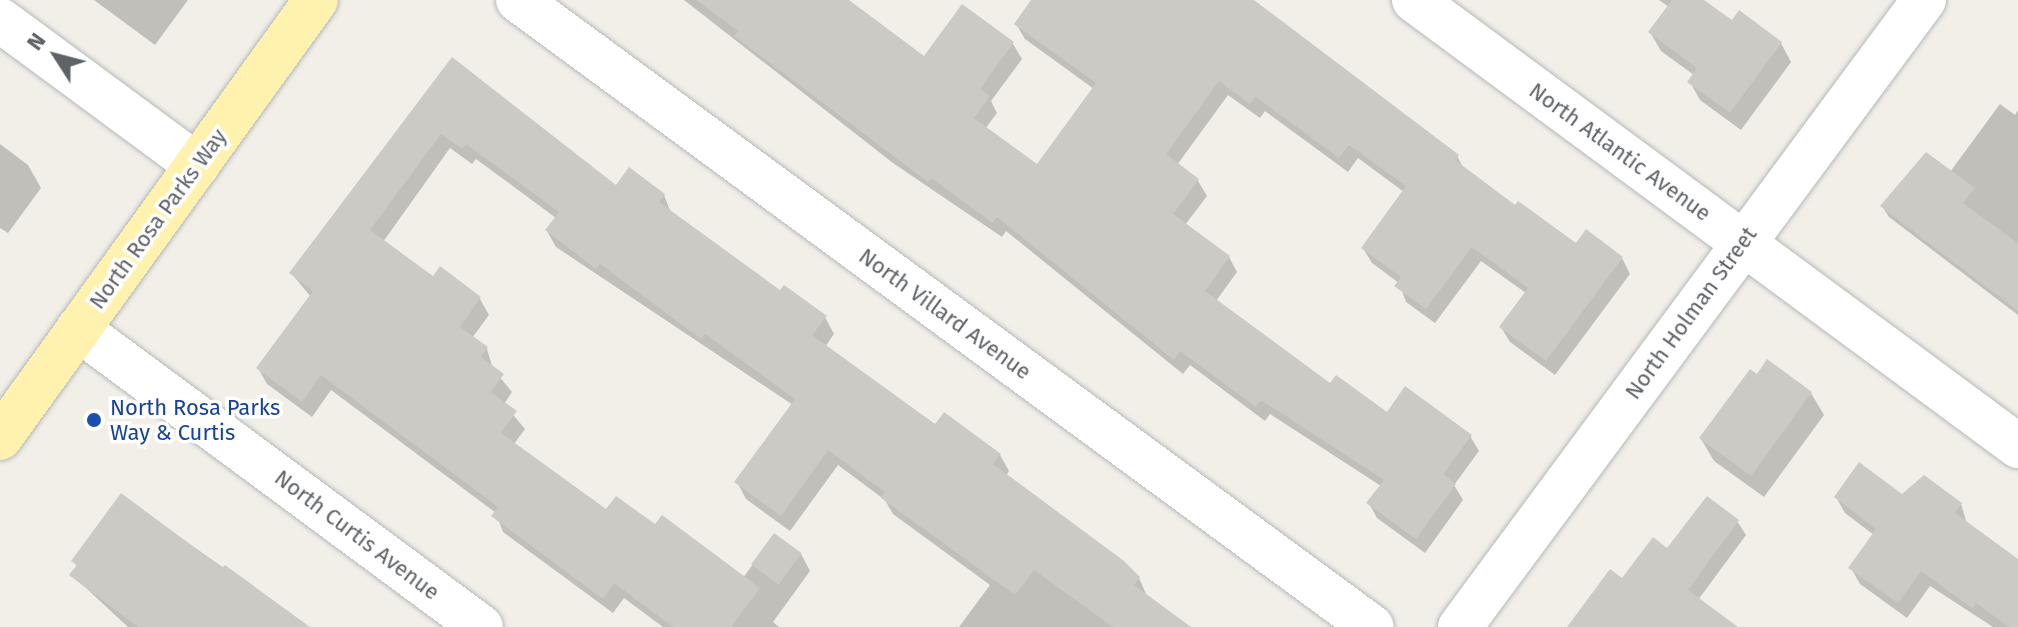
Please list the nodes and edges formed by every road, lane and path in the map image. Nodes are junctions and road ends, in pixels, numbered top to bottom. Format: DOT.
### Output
graph roads {
  1 [pos="316,0"];
  2 [pos="518,0"];
  3 [pos="1414,0"];
  4 [pos="1924,0"];
  5 [pos="0,20"];
  6 [pos="197,165"];
  7 [pos="1743,243"];
  8 [pos="78,329"];
  9 [pos="0,438"];
  10 [pos="2018,446"];
  11 [pos="481,627"];
  12 [pos="1372,627"];
  13 [pos="1460,627"];
  1 -- 6 [label="main road, North Rosa Parks Way"];
  2 -- 12 [label="street, North Villard Avenue"];
  3 -- 7 [label="street, North Atlantic Avenue"];
  4 -- 7 [label="street, North Holman Street"];
  5 -- 6 [label="street"];
  6 -- 8 [label="main road, North Rosa Parks Way"];
  7 -- 10 [label="street, North Atlantic Avenue"];
  7 -- 13 [label="street, North Holman Street"];
  8 -- 9 [label="main road, North Rosa Parks Way"];
  8 -- 11 [label="street, North Curtis Avenue"];
}
